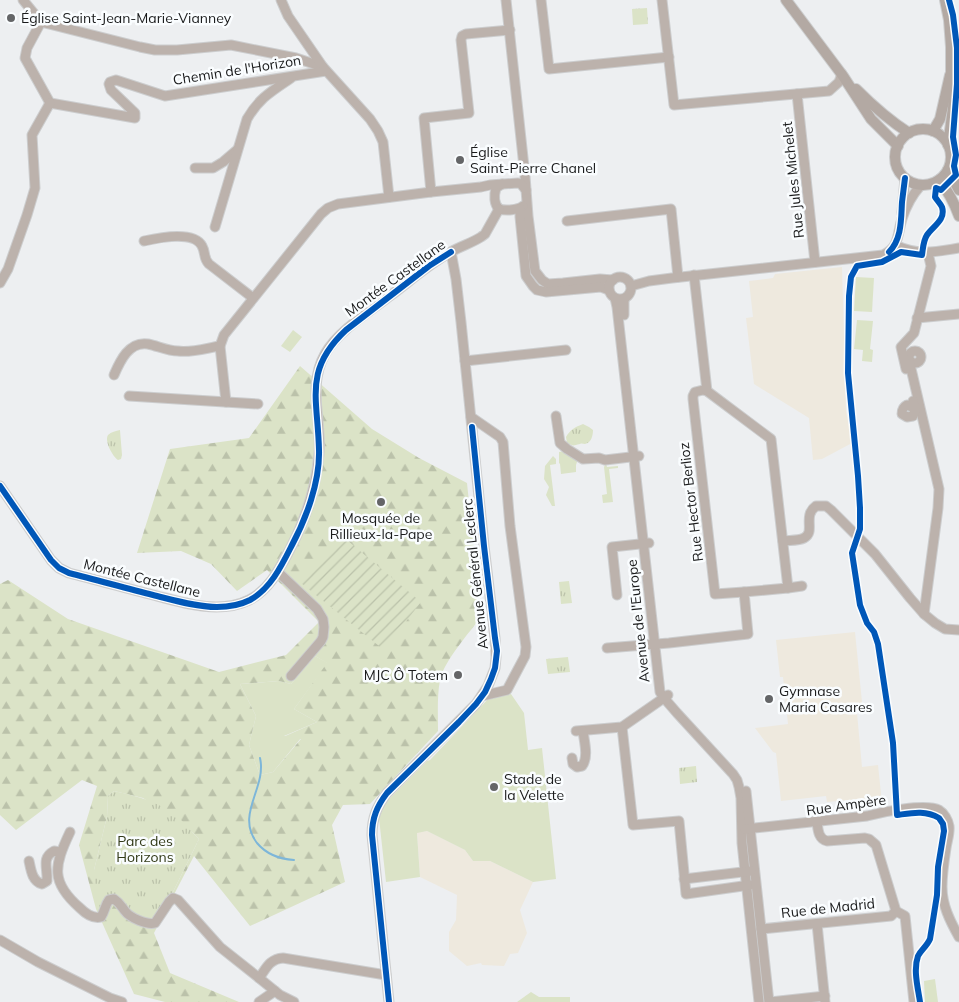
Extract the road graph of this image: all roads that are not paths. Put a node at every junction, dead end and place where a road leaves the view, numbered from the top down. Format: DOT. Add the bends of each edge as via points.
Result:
graph roads {
  1 [pos="281,0"];
  2 [pos="500,0"];
  3 [pos="506,0"];
  4 [pos="541,0"];
  5 [pos="662,0"];
  6 [pos="786,0"];
  7 [pos="944,0"];
  8 [pos="25,1"];
  9 [pos="41,22"];
  10 [pos="507,30"];
  11 [pos="955,48"];
  12 [pos="669,57"];
  13 [pos="324,69"];
  14 [pos="951,71"];
  15 [pos="295,75"];
  16 [pos="842,75"];
  17 [pos="797,94"];
  18 [pos="50,103"];
  19 [pos="956,116"];
  20 [pos="933,131"];
  21 [pos="909,133"];
  22 [pos="948,145"];
  23 [pos="898,146"];
  24 [pos="237,150"];
  25 [pos="195,168"];
  26 [pos="948,170"];
  27 [pos="905,178"];
  28 [pos="939,180"];
  29 [pos="518,183"];
  30 [pos="502,184"];
  31 [pos="921,185"];
  32 [pos="482,187"];
  33 [pos="526,190"];
  34 [pos="959,190"];
  35 [pos="431,192"];
  36 [pos="494,194"];
  37 [pos="389,197"];
  38 [pos="523,205"];
  39 [pos="500,209"];
  40 [pos="959,216"];
  41 [pos="902,219"];
  42 [pos="567,221"];
  43 [pos="215,227"];
  44 [pos="144,241"];
  45 [pos="895,245"];
  46 [pos="959,248"];
  47 [pos="451,252"];
  48 [pos="928,252"];
  49 [pos="816,262"];
  50 [pos="694,275"];
  51 [pos="678,277"];
  52 [pos="612,280"];
  53 [pos="0,283"];
  54 [pos="631,286"];
  55 [pos="609,290"];
  56 [pos="253,298"];
  57 [pos="620,298"];
  58 [pos="959,314"];
  59 [pos="917,318"];
  60 [pos="220,346"];
  61 [pos="566,350"];
  62 [pos="909,360"];
  63 [pos="465,361"];
  64 [pos="114,375"];
  65 [pos="707,391"];
  66 [pos="129,396"];
  67 [pos="226,402"];
  68 [pos="258,404"];
  69 [pos="915,410"];
  70 [pos="556,416"];
  71 [pos="471,417"];
  72 [pos="637,456"];
  73 [pos="0,486"];
  74 [pos="783,541"];
  75 [pos="647,543"];
  76 [pos="278,572"];
  77 [pos="802,586"];
  78 [pos="788,588"];
  79 [pos="744,592"];
  80 [pos="617,595"];
  81 [pos="924,614"];
  82 [pos="959,630"];
  83 [pos="658,643"];
  84 [pos="607,648"];
  85 [pos="291,676"];
  86 [pos="491,679"];
  87 [pos="503,691"];
  88 [pos="482,696"];
  89 [pos="666,697"];
  90 [pos="622,727"];
  91 [pos="572,758"];
  92 [pos="817,822"];
  93 [pos="746,829"];
  94 [pos="70,832"];
  95 [pos="60,852"];
  96 [pos="28,861"];
  97 [pos="749,871"];
  98 [pos="684,878"];
  99 [pos="751,884"];
  100 [pos="896,911"];
  101 [pos="817,924"];
  102 [pos="761,929"];
  103 [pos="959,937"];
  104 [pos="0,940"];
  105 [pos="386,975"];
  106 [pos="259,978"];
  107 [pos="274,991"];
  108 [pos="825,999"];
  109 [pos="122,1002"];
  110 [pos="259,1002"];
  111 [pos="294,1002"];
  112 [pos="389,1002"];
  113 [pos="759,1002"];
  114 [pos="770,1002"];
  115 [pos="914,1002"];
  1 -- 13 [label="street" via="288,16"];
  2 -- 10 [label="street"];
  3 -- 10 [label="street"];
  4 -- 12 [label="street" via="549,69"];
  5 -- 12 [label="street"];
  6 -- 16 [label="main road"];
  7 -- 11 [label="main road"];
  8 -- 9 [label="street"];
  9 -- 13 [label="street" via="155,50 231,45 296,58"];
  9 -- 18 [label="street" via="25,58"];
  10 -- 29 [label="street" via="520,175"];
  10 -- 33 [label="street"];
  10 -- 35 [label="street" via="462,36 469,113 424,118"];
  11 -- 14 [label="main road"];
  12 -- 17 [label="street" via="674,105"];
  13 -- 15 [label="street, Chemin de l'Horizon"];
  13 -- 37 [label="street" via="370,119 381,137"];
  14 -- 19 [label="main road"];
  14 -- 20 [label="main road" via="940,119"];
  15 -- 18 [label="street, Chemin de l'Horizon" via="165,96 116,80 110,82 111,90 135,112 134,118"];
  15 -- 24 [label="street" via="256,105 247,119"];
  16 -- 17 [label="street" via="828,91"];
  16 -- 21 [label="main road"];
  16 -- 23 [label="main road" via="871,119"];
  17 -- 49 [label="street, Rue Jules Michelet"];
  18 -- 53 [label="street" via="32,135 35,188 8,269"];
  19 -- 22 [label="main road"];
  20 -- 21 [label="main road" via="921,129"];
  20 -- 22 [label="main road"];
  21 -- 23 [label="main road"];
  22 -- 26 [label="main road" via="951,162"];
  23 -- 27 [label="main road" via="896,163"];
  24 -- 25 [label="street" via="213,168"];
  24 -- 43 [label="street"];
  26 -- 28 [label="main road"];
  26 -- 34 [label="main road"];
  27 -- 31 [label="main road"];
  27 -- 41 [label="street"];
  28 -- 31 [label="main road"];
  28 -- 40 [label="main road"];
  29 -- 30 [label="street"];
  29 -- 33 [label="street"];
  30 -- 32 [label="street"];
  30 -- 36 [label="street"];
  31 -- 41 [label="street" via="911,197"];
  32 -- 35 [label="street"];
  32 -- 36 [label="street"];
  33 -- 38 [label="street"];
  35 -- 37 [label="street"];
  36 -- 39 [label="street" via="496,206"];
  37 -- 56 [label="street" via="328,208"];
  38 -- 39 [label="street"];
  38 -- 52 [label="street" via="534,270 542,280 553,284 600,278"];
  38 -- 55 [label="street" via="520,217 526,276 537,290 600,287"];
  39 -- 47 [label="street, Montée Castellane" via="485,234"];
  41 -- 45 [label="street"];
  42 -- 51 [label="street" via="671,209"];
  44 -- 56 [label="street" via="170,236 196,239 203,247 209,264"];
  45 -- 48 [label="street" via="912,252"];
  45 -- 49 [label="street" via="883,255"];
  46 -- 48 [label="street"];
  47 -- 63 [label="street, Avenue Général Leclerc"];
  47 -- 76 [label="street, Montée Castellane" via="346,330 325,354 316,384 319,453 316,477 299,532"];
  48 -- 59 [label="street" via="931,266"];
  49 -- 50 [label="street"];
  50 -- 51 [label="street"];
  50 -- 65 [label="street"];
  51 -- 54 [label="street"];
  52 -- 54 [label="street" via="623,277"];
  52 -- 55 [label="street"];
  54 -- 57 [label="street" via="628,296"];
  55 -- 57 [label="street" via="611,295"];
  56 -- 60 [label="street" via="227,330"];
  57 -- 72 [label="street, Avenue de l'Europe" via="618,307"];
  58 -- 59 [label="street"];
  59 -- 69 [label="street" via="914,333 901,347"];
  60 -- 64 [label="street" via="180,352 136,344 122,359"];
  60 -- 67 [label="street"];
  61 -- 63 [label="street"];
  62 -- 81 [label="street" via="939,489"];
  63 -- 71 [label="street, Avenue Général Leclerc"];
  65 -- 74 [label="street" via="771,439"];
  65 -- 79 [label="street, Rue Hector Berlioz" via="695,392 693,399 715,594"];
  66 -- 67 [label="street"];
  67 -- 68 [label="street"];
  70 -- 72 [label="street" via="560,443 583,459"];
  71 -- 86 [label="street, Avenue Général Leclerc" via="496,644"];
  71 -- 87 [label="street" via="503,442 526,647 525,656 509,688"];
  72 -- 75 [label="street, Avenue de l'Europe"];
  73 -- 76 [label="street, Montée Castellane" via="51,560 69,573 182,602 215,607 250,600 267,587"];
  74 -- 78 [label="street"];
  74 -- 81 [label="street" via="803,539 809,532 810,510 826,506 875,554"];
  75 -- 80 [label="street" via="612,547"];
  75 -- 83 [label="street, Avenue de l'Europe"];
  76 -- 85 [label="street" via="317,609 323,620 321,641"];
  77 -- 78 [label="street"];
  78 -- 79 [label="street"];
  79 -- 83 [label="street" via="748,634"];
  81 -- 82 [label="street" via="945,628"];
  83 -- 84 [label="street"];
  83 -- 89 [label="street, Avenue de l'Europe"];
  86 -- 87 [label="street"];
  86 -- 88 [label="street, Avenue Général Leclerc"];
  87 -- 88 [label="street"];
  88 -- 105 [label="street, Avenue Général Leclerc" via="387,793 374,815 372,835"];
  89 -- 90 [label="street"];
  89 -- 93 [label="street, Avenue de l'Europe" via="737,780"];
  90 -- 91 [label="street" via="579,731 585,762 577,766"];
  90 -- 98 [label="street" via="633,825 679,821"];
  92 -- 93 [label="street, Rue Ampère"];
  92 -- 100 [label="street" via="820,836 827,842 865,838 874,842"];
  92 -- 103 [label="street, Rue Ampère" via="920,808 939,810 949,826 942,887 947,914"];
  93 -- 97 [label="street, Avenue de l'Europe" via="742,843"];
  94 -- 95 [label="street"];
  95 -- 96 [label="street" via="54,851 49,855 47,880 42,884 34,878"];
  95 -- 106 [label="street" via="57,864 59,881 70,899 93,917 101,917 106,904 114,899 127,914 149,924 155,923 174,898 220,947"];
  97 -- 98 [label="street"];
  97 -- 99 [label="street, Avenue de l'Europe"];
  98 -- 99 [label="street" via="686,894"];
  99 -- 102 [label="street, Avenue de l'Europe"];
  99 -- 113 [label="street, Avenue de l'Europe"];
  100 -- 101 [label="street, Rue de Madrid" via="891,916"];
  100 -- 115 [label="street" via="905,916"];
  101 -- 102 [label="street, Rue de Madrid"];
  101 -- 108 [label="street"];
  102 -- 114 [label="street, Avenue de l'Europe"];
  104 -- 109 [label="street"];
  105 -- 106 [label="street" via="278,958"];
  105 -- 112 [label="street, Avenue Général Leclerc"];
  106 -- 107 [label="street"];
  107 -- 110 [label="street"];
  107 -- 111 [label="street"];
  108 -- 114 [label="street"];
}
